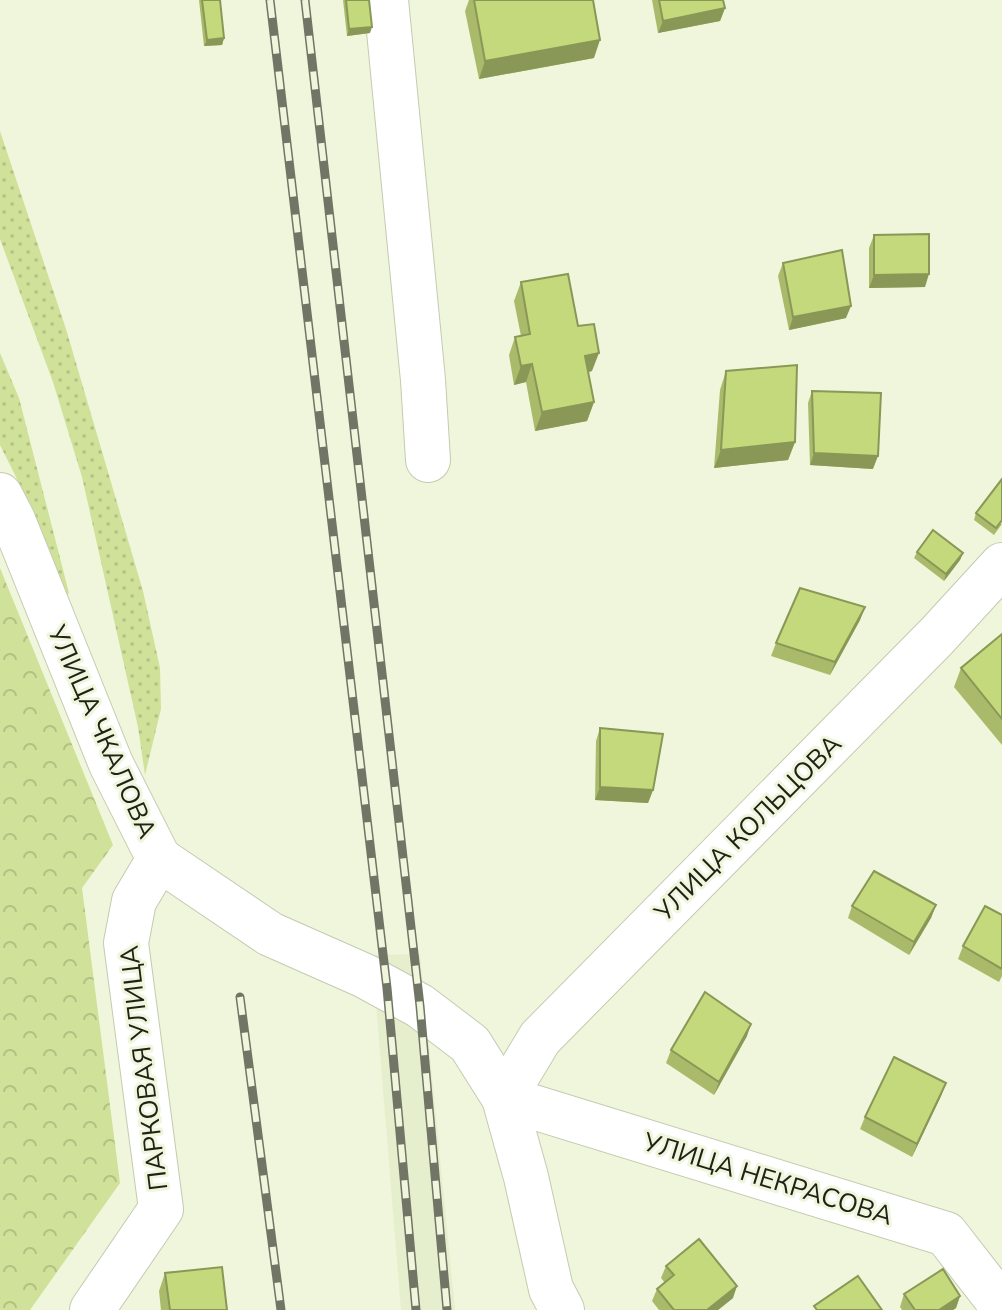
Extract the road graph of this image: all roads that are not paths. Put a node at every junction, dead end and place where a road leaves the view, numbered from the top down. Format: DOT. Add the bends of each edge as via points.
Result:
graph roads {
  1 [pos="386,0"];
  2 [pos="428,460"];
  3 [pos="0,495"];
  4 [pos="996,586"];
  5 [pos="159,859"];
  6 [pos="504,1098"];
  7 [pos="946,1234"];
  8 [pos="1002,1251"];
  9 [pos="99,1306"];
  10 [pos="1002,1306"];
  11 [pos="562,1310"];
  1 -- 2 [label="street"];
  3 -- 5 [label="street, УЛИЦА ЧКАЛОВА" via="111,764"];
  4 -- 6 [label="street, УЛИЦА КОЛЬЦОВА" via="540,1038"];
  5 -- 6 [label="street, УЛИЦА ЧКАЛОВА" via="270,934 420,1006 470,1044"];
  5 -- 9 [label="street, ПАРКОВАЯ УЛИЦА" via="134,901 126,943 161,1209"];
  6 -- 7 [label="street, УЛИЦА НЕКРАСОВА"];
  6 -- 11 [label="street, УЛИЦА ЧКАЛОВА" via="551,1289"];
  7 -- 8 [label="street, УЛИЦА НЕКРАСОВА"];
  7 -- 10 [label="street"];
}
